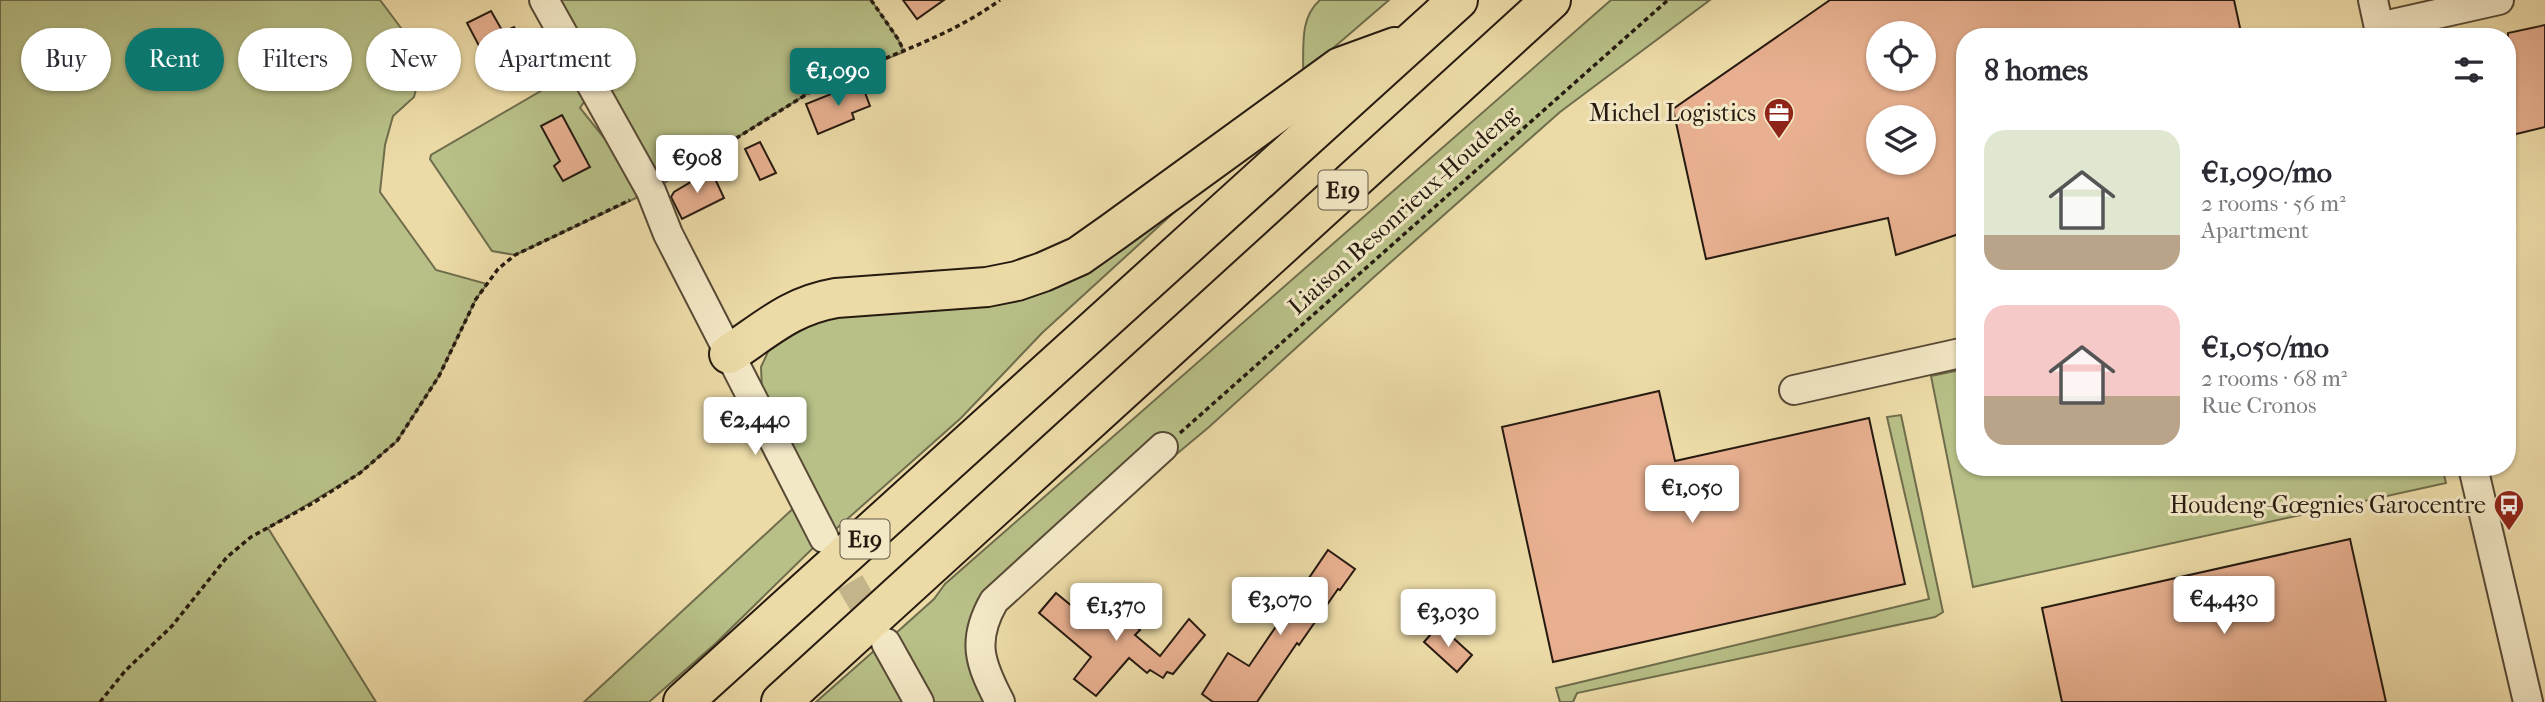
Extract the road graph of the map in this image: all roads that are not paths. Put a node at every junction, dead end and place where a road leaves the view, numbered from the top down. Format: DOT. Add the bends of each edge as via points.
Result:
graph roads {
  1 [pos="544,0"];
  2 [pos="1458,0"];
  3 [pos="1552,0"];
  4 [pos="2373,0"];
  5 [pos="2499,0"];
  6 [pos="2379,28"];
  7 [pos="2395,28"];
  8 [pos="1414,40"];
  9 [pos="729,354"];
  10 [pos="1956,354"];
  11 [pos="1794,390"];
  12 [pos="1163,447"];
  13 [pos="2475,476"];
  14 [pos="824,538"];
  15 [pos="886,643"];
  16 [pos="683,702"];
  17 [pos="781,702"];
  18 [pos="919,702"];
  19 [pos="1000,702"];
  20 [pos="2528,702"];
  1 -- 9 [label="street" via="650,191"];
  2 -- 8 [label="highway, E19"];
  3 -- 17 [label="highway, E19"];
  4 -- 6 [label="street"];
  5 -- 7 [label="street"];
  8 -- 9 [label="highway" via="1340,67 1079,256 1017,281 987,287 815,302 788,313"];
  8 -- 16 [label="highway, E19"];
  9 -- 14 [label="street"];
  10 -- 11 [label="street"];
  12 -- 19 [label="street" via="994,601 982,629 981,665"];
  13 -- 20 [label="street"];
  15 -- 18 [label="street"];
}
